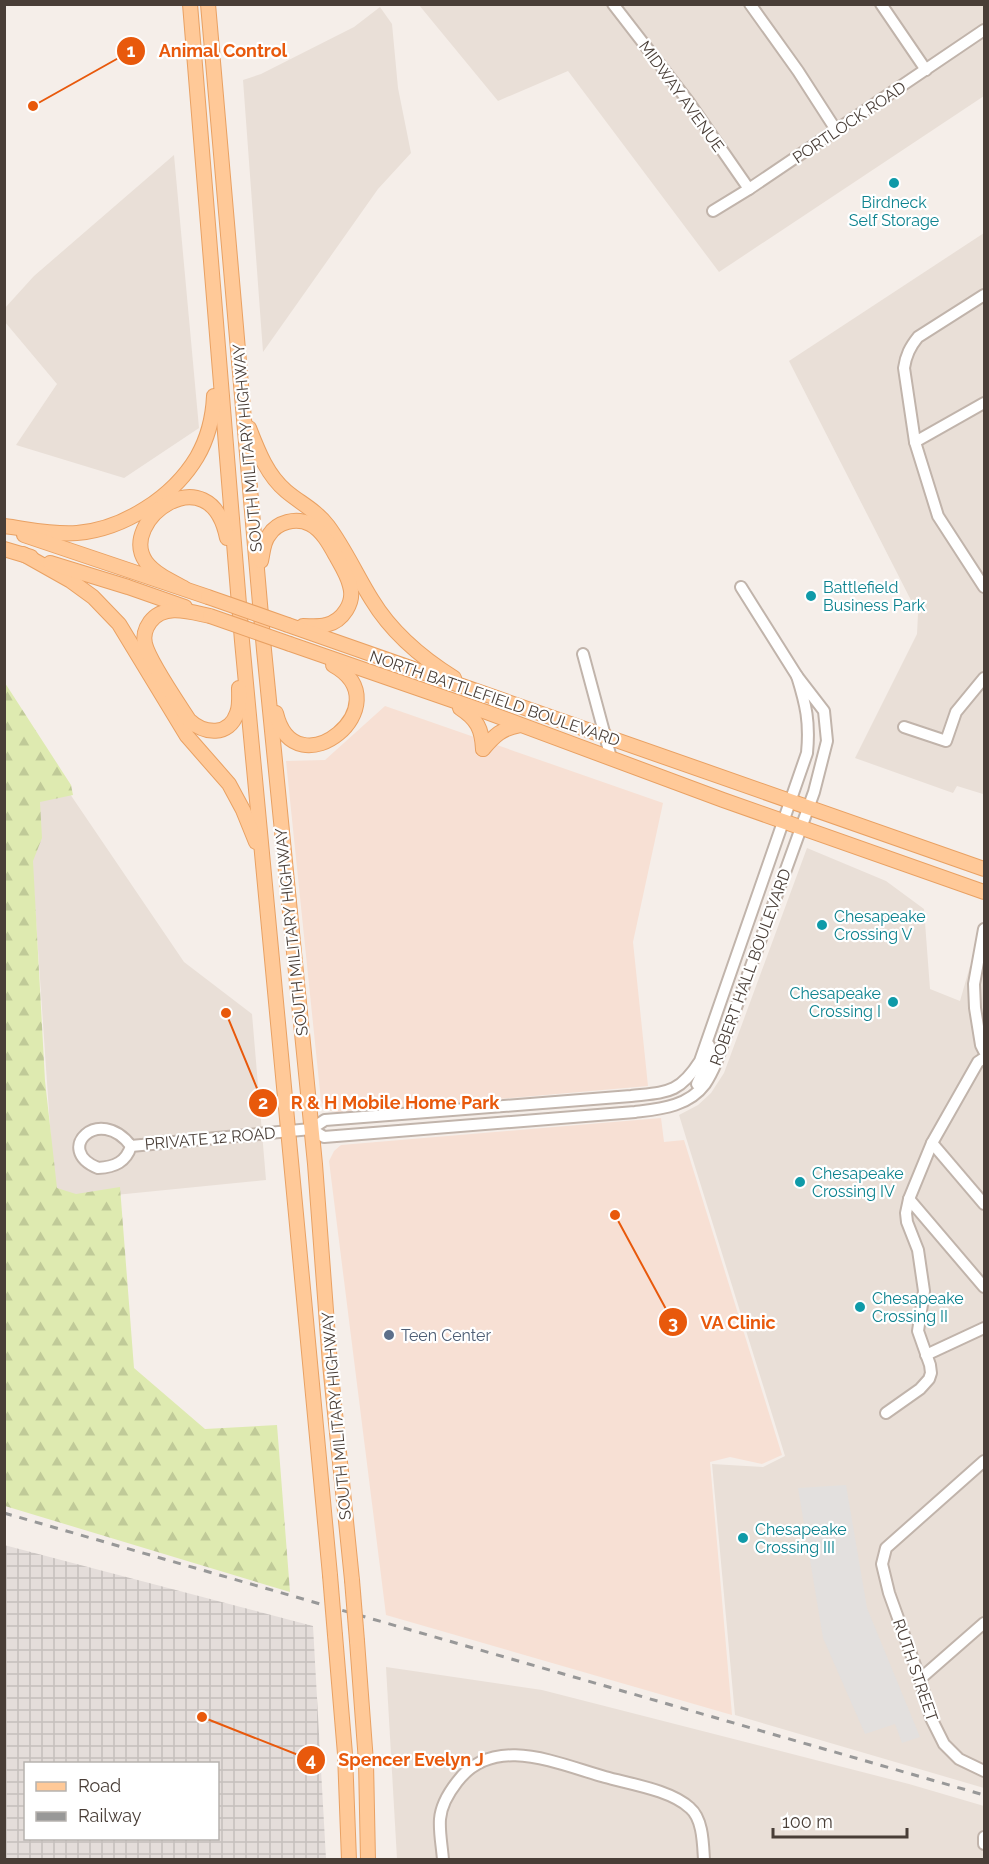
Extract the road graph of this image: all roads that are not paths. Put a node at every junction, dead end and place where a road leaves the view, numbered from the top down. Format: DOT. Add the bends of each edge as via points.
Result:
graph roads {
  1 [pos="190,4"];
  2 [pos="208,4"];
  3 [pos="613,4"];
  4 [pos="750,4"];
  5 [pos="881,4"];
  6 [pos="984,30"];
  7 [pos="926,70"];
  8 [pos="836,130"];
  9 [pos="749,189"];
  10 [pos="713,211"];
  11 [pos="984,295"];
  12 [pos="216,337"];
  13 [pos="984,403"];
  14 [pos="244,415"];
  15 [pos="915,442"];
  16 [pos="4,527"];
  17 [pos="10,549"];
  18 [pos="984,586"];
  19 [pos="741,587"];
  20 [pos="184,588"];
  21 [pos="238,592"];
  22 [pos="260,600"];
  23 [pos="210,616"];
  24 [pos="288,625"];
  25 [pos="242,641"];
  26 [pos="290,644"];
  27 [pos="264,650"];
  28 [pos="583,654"];
  29 [pos="797,676"];
  30 [pos="984,678"];
  31 [pos="482,693"];
  32 [pos="443,698"];
  33 [pos="521,725"];
  34 [pos="904,726"];
  35 [pos="604,737"];
  36 [pos="611,759"];
  37 [pos="791,801"];
  38 [pos="809,807"];
  39 [pos="783,822"];
  40 [pos="801,828"];
  41 [pos="263,866"];
  42 [pos="984,868"];
  43 [pos="984,892"];
  44 [pos="984,929"];
  45 [pos="708,1039"];
  46 [pos="984,1051"];
  47 [pos="984,1058"];
  48 [pos="695,1095"];
  49 [pos="311,1128"];
  50 [pos="289,1131"];
  51 [pos="932,1143"];
  52 [pos="131,1146"];
  53 [pos="909,1199"];
  54 [pos="984,1204"];
  55 [pos="984,1287"];
  56 [pos="984,1328"];
  57 [pos="926,1355"];
  58 [pos="886,1413"];
  59 [pos="984,1461"];
  60 [pos="984,1623"];
  61 [pos="920,1679"];
  62 [pos="984,1771"];
  63 [pos="984,1837"];
  64 [pos="984,1844"];
  65 [pos="349,1860"];
  66 [pos="368,1860"];
  67 [pos="443,1860"];
  68 [pos="704,1860"];
  1 -- 12 [label="main road, SOUTH MILITARY HIGHWAY"];
  2 -- 14 [label="main road, SOUTH MILITARY HIGHWAY"];
  3 -- 9 [label="street, MIDWAY AVENUE"];
  4 -- 8 [label="street"];
  5 -- 7 [label="street"];
  6 -- 7 [label="street, PORTLOCK ROAD"];
  7 -- 8 [label="street, PORTLOCK ROAD"];
  8 -- 9 [label="street, PORTLOCK ROAD"];
  9 -- 10 [label="street, PORTLOCK ROAD"];
  11 -- 15 [label="street" via="927,330 910,346 904,368"];
  12 -- 16 [label="main road" via="213,411 207,434 198,456 177,483 131,517 95,530 58,533"];
  12 -- 21 [label="main road, SOUTH MILITARY HIGHWAY"];
  13 -- 15 [label="street"];
  14 -- 22 [label="main road, SOUTH MILITARY HIGHWAY"];
  14 -- 31 [label="main road" via="273,478 326,523 386,621 420,655"];
  15 -- 18 [label="street" via="938,516"];
  16 -- 20 [label="main road, NORTH BATTLEFIELD BOULEVARD"];
  17 -- 23 [label="main road, NORTH BATTLEFIELD BOULEVARD"];
  17 -- 41 [label="main road" via="71,581 119,624 187,736 229,784 255,837"];
  19 -- 29 [label="street"];
  20 -- 21 [label="main road" via="145,561 140,540 142,530 161,508 176,498 196,496 213,506 224,525"];
  20 -- 24 [label="main road, NORTH BATTLEFIELD BOULEVARD, bridge"];
  21 -- 25 [label="main road, SOUTH MILITARY HIGHWAY"];
  22 -- 24 [label="main road" via="261,563 269,535 287,522 299,521 319,530 342,567 351,586 351,597 343,615 335,621 326,625"];
  22 -- 27 [label="main road, SOUTH MILITARY HIGHWAY"];
  23 -- 25 [label="main road" via="170,610 152,619 144,634 147,651 196,727 205,731 225,728 237,713"];
  23 -- 26 [label="main road, NORTH BATTLEFIELD BOULEVARD, bridge"];
  24 -- 31 [label="main road, NORTH BATTLEFIELD BOULEVARD"];
  25 -- 41 [label="main road, SOUTH MILITARY HIGHWAY"];
  26 -- 27 [label="main road" via="342,670 356,686 358,696 352,717 336,735 315,746 292,742 280,729"];
  26 -- 32 [label="main road, NORTH BATTLEFIELD BOULEVARD"];
  27 -- 49 [label="main road, SOUTH MILITARY HIGHWAY"];
  28 -- 35 [label="street"];
  29 -- 37 [label="street, ROBERT HALL BOULEVARD" via="807,710 808,737 807,753"];
  29 -- 38 [label="street, ROBERT HALL BOULEVARD" via="824,711 827,725 827,741"];
  30 -- 34 [label="street" via="956,712 946,741"];
  31 -- 35 [label="main road, NORTH BATTLEFIELD BOULEVARD"];
  32 -- 33 [label="main road, NORTH BATTLEFIELD BOULEVARD"];
  32 -- 33 [label="main road" via="475,720 482,732 483,749 503,729"];
  33 -- 36 [label="main road, NORTH BATTLEFIELD BOULEVARD"];
  35 -- 36 [label="street"];
  35 -- 37 [label="main road, NORTH BATTLEFIELD BOULEVARD"];
  36 -- 39 [label="main road, NORTH BATTLEFIELD BOULEVARD"];
  37 -- 38 [label="main road, NORTH BATTLEFIELD BOULEVARD"];
  37 -- 39 [label="street, ROBERT HALL BOULEVARD"];
  38 -- 40 [label="street, ROBERT HALL BOULEVARD"];
  38 -- 42 [label="main road, NORTH BATTLEFIELD BOULEVARD"];
  39 -- 40 [label="main road, NORTH BATTLEFIELD BOULEVARD"];
  39 -- 45 [label="street, ROBERT HALL BOULEVARD"];
  40 -- 43 [label="main road, NORTH BATTLEFIELD BOULEVARD"];
  40 -- 48 [label="street, ROBERT HALL BOULEVARD" via="716,1063"];
  41 -- 50 [label="main road, SOUTH MILITARY HIGHWAY"];
  44 -- 46 [label="street" via="974,994"];
  45 -- 48 [label="street" via="708,1060"];
  45 -- 49 [label="street, ROBERT HALL BOULEVARD" via="689,1078 663,1093 325,1120"];
  47 -- 51 [label="street" via="978,1062"];
  48 -- 49 [label="street, ROBERT HALL BOULEVARD" via="664,1108 634,1112 324,1137"];
  49 -- 50 [label="street, ROBERT HALL BOULEVARD"];
  49 -- 66 [label="main road, SOUTH MILITARY HIGHWAY, bridge" via="357,1641"];
  50 -- 52 [label="street, PRIVATE 12 ROAD"];
  50 -- 65 [label="main road, SOUTH MILITARY HIGHWAY, bridge" via="345,1754"];
  51 -- 53 [label="street"];
  51 -- 54 [label="street"];
  52 -- 52 [label="street, PRIVATE 12 ROAD" via="119,1132 95,1129 87,1133 79,1150 86,1162 99,1168 120,1164"];
  53 -- 55 [label="street"];
  53 -- 57 [label="street" via="907,1218 918,1250 924,1291 918,1331"];
  56 -- 57 [label="street"];
  57 -- 58 [label="street" via="929,1379"];
  59 -- 61 [label="street, RUTH STREET" via="886,1548 882,1564 889,1593"];
  60 -- 61 [label="street"];
  61 -- 62 [label="street, RUTH STREET" via="931,1718 944,1744 959,1759"];
  63 -- 64 [label="street"];
  67 -- 68 [label="street" via="440,1817 450,1791 463,1774 481,1761 502,1754 527,1755 669,1795 691,1808 697,1817"];
}
